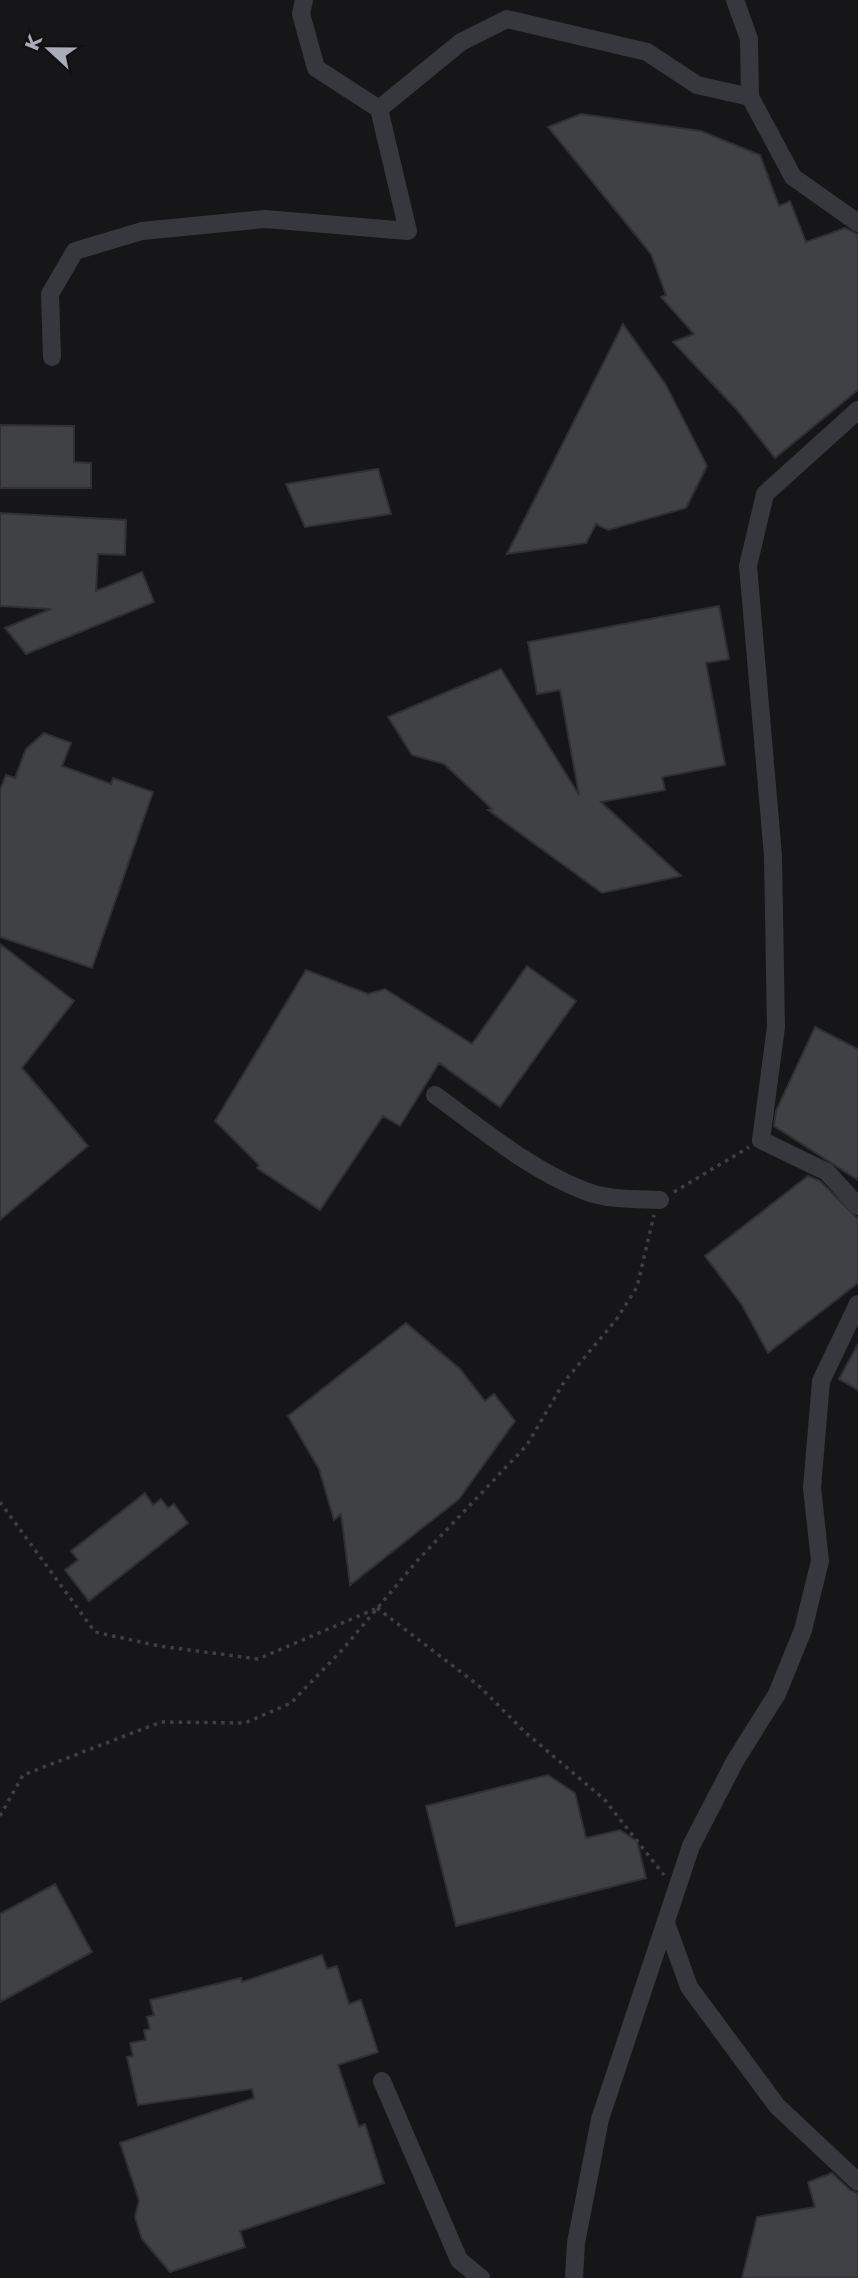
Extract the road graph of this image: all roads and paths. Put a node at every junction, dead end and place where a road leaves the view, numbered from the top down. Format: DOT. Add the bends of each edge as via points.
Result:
graph roads {
  1 [pos="304,0"];
  2 [pos="735,0"];
  3 [pos="750,97"];
  4 [pos="379,109"];
  5 [pos="858,223"];
  6 [pos="52,357"];
  7 [pos="858,410"];
  8 [pos="435,1095"];
  9 [pos="761,1140"];
  10 [pos="660,1200"];
  11 [pos="858,1206"];
  12 [pos="858,1304"];
  13 [pos="0,1502"];
  14 [pos="377,1608"];
  15 [pos="0,1816"];
  16 [pos="676,1891"];
  17 [pos="666,1923"];
  18 [pos="382,2081"];
  19 [pos="858,2182"];
  20 [pos="481,2278"];
  21 [pos="574,2278"];
  1 -- 4 [label="street" via="301,14 316,68"];
  2 -- 3 [label="street" via="749,39"];
  3 -- 4 [label="street" via="697,85 647,52 507,19 461,42"];
  3 -- 5 [label="street" via="793,177"];
  4 -- 6 [label="street" via="408,232 265,219 142,231 75,251 50,293"];
  7 -- 9 [label="street" via="765,494 748,566 773,869 776,1027"];
  8 -- 10 [label="street" via="523,1158 586,1192"];
  9 -- 10 [label="path"];
  9 -- 11 [label="street" via="827,1172"];
  10 -- 14 [label="path" via="637,1287 616,1320 564,1382 527,1445"];
  12 -- 16 [label="street" via="821,1381 812,1488 820,1561 803,1630 777,1694 735,1761 691,1846"];
  13 -- 14 [label="path" via="95,1632 258,1659"];
  14 -- 15 [label="path" via="291,1703 245,1723 161,1722 35,1770 23,1775"];
  14 -- 16 [label="path" via="478,1685 604,1799"];
  16 -- 17 [label="street"];
  17 -- 19 [label="street" via="689,1987 777,2106"];
  17 -- 21 [label="street" via="600,2119 576,2243"];
  18 -- 20 [label="street" via="459,2260"];
}
